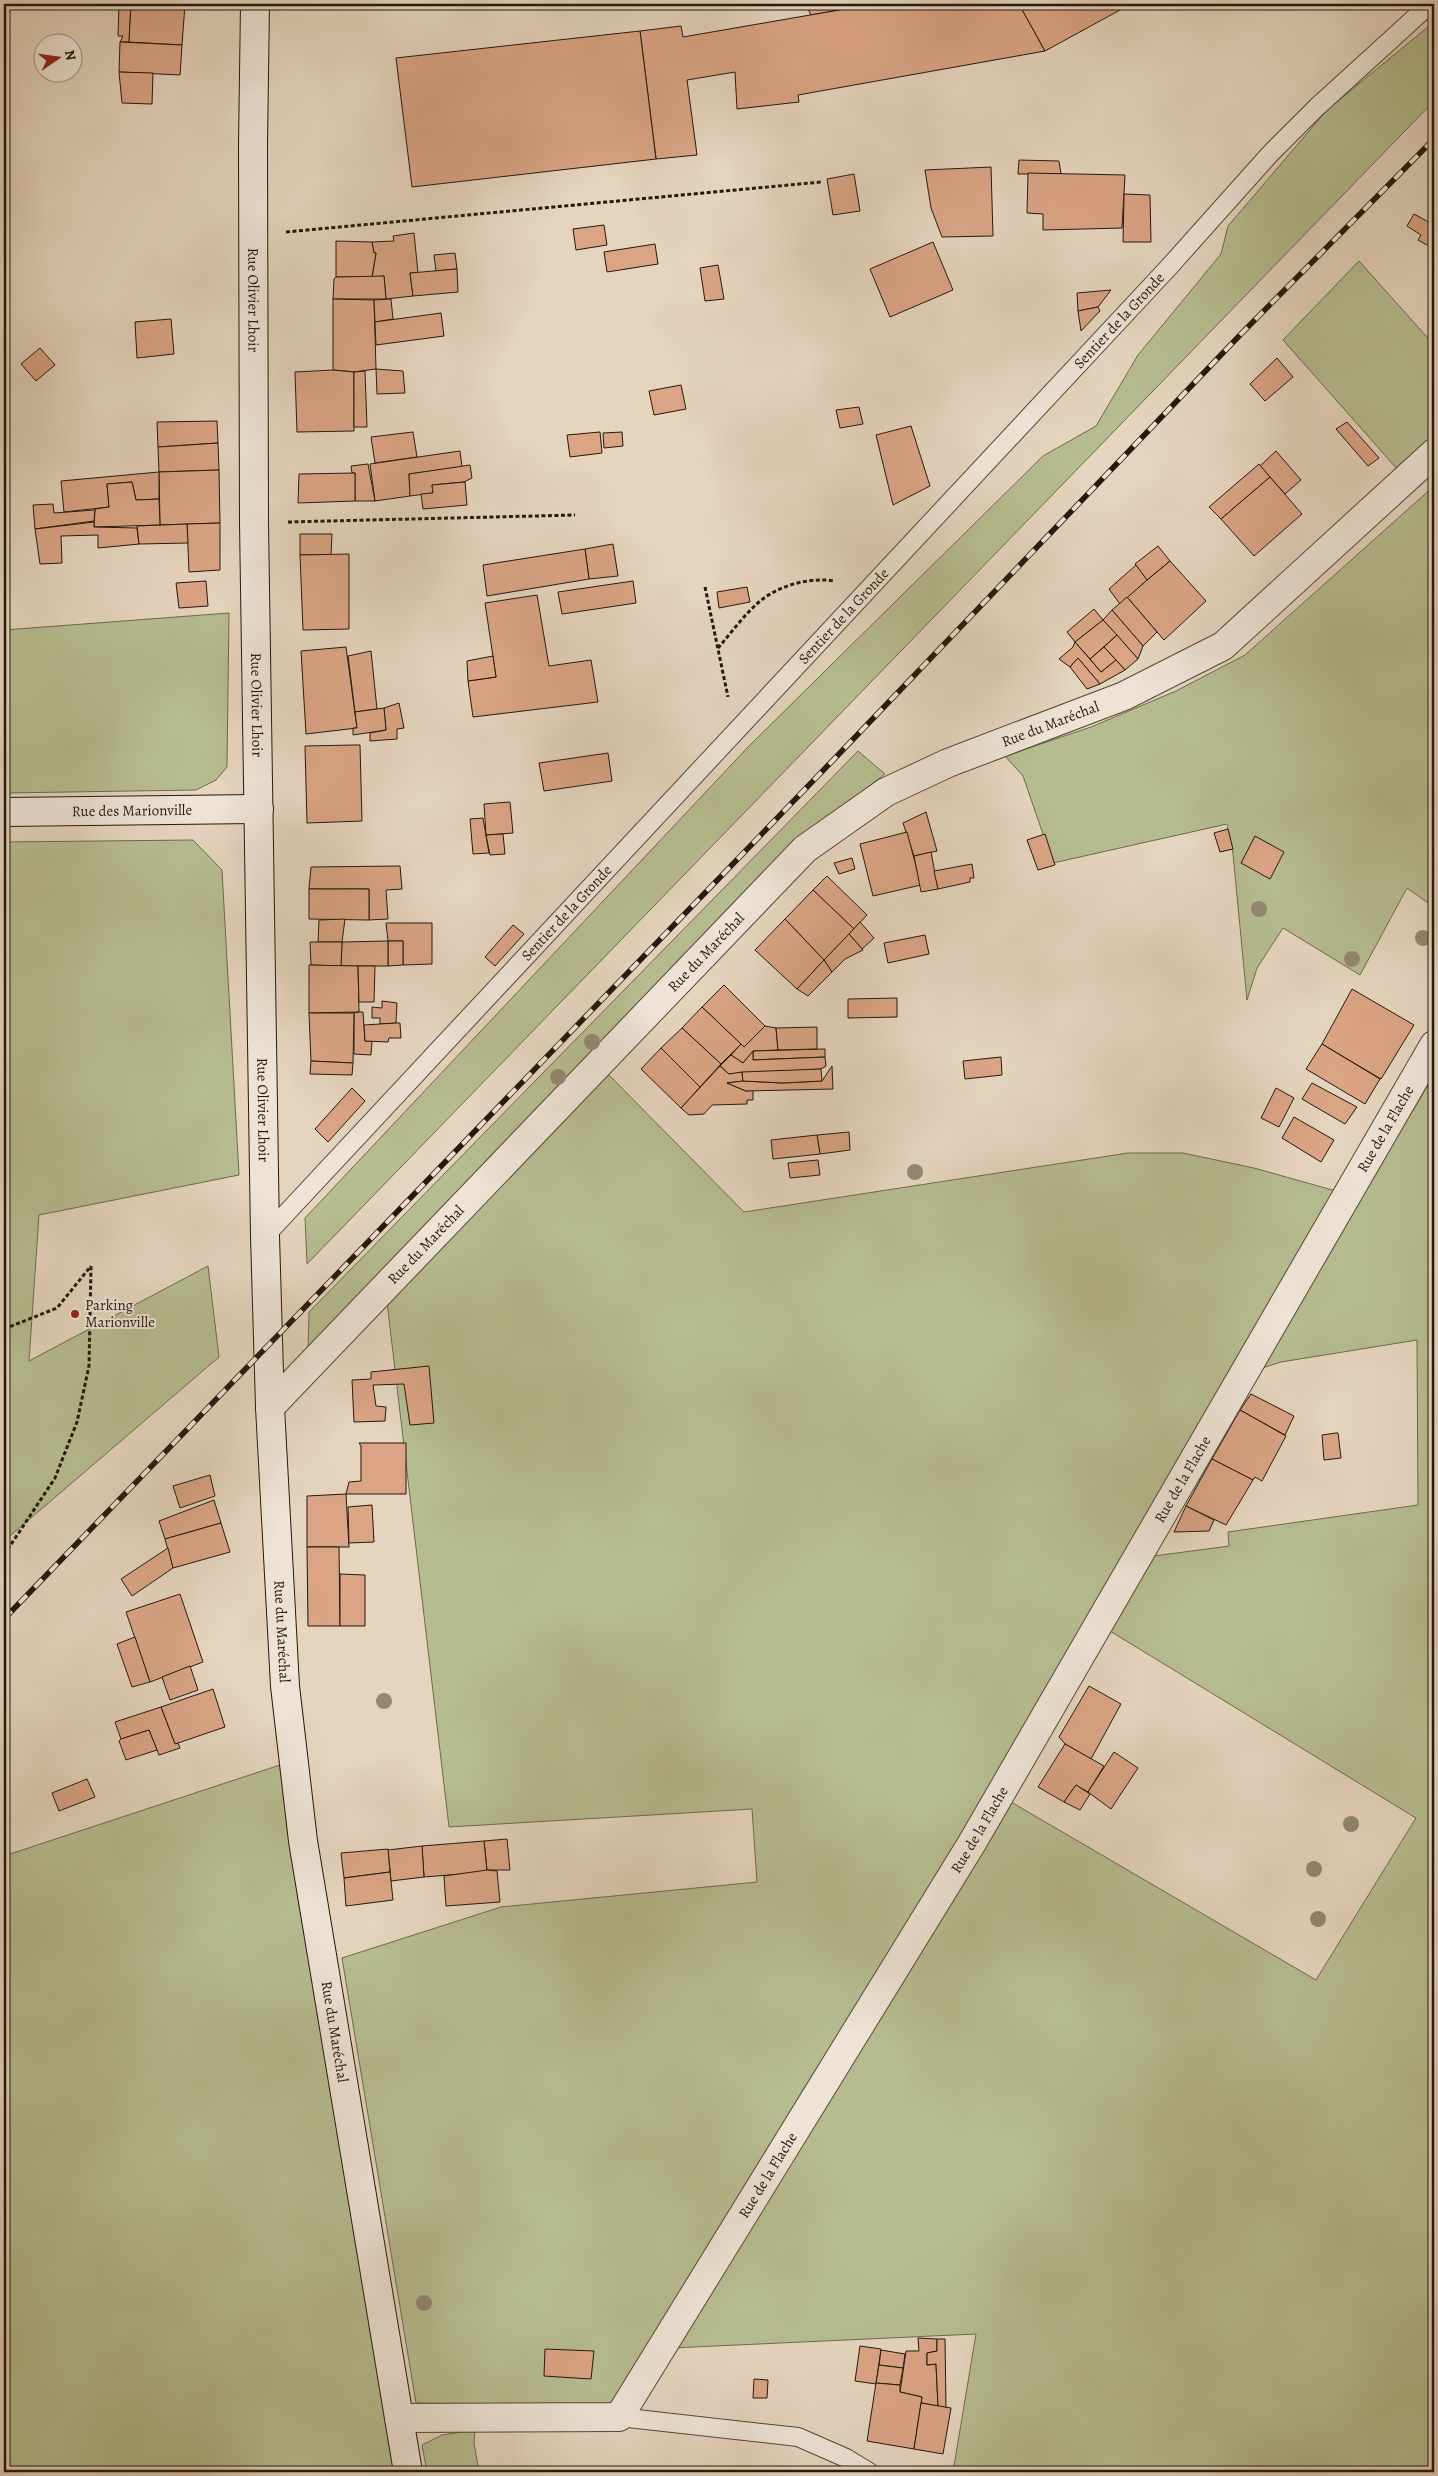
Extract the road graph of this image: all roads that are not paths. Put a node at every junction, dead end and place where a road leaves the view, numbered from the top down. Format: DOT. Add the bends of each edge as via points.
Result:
graph roads {
  1 [pos="256,4"];
  2 [pos="1430,4"];
  3 [pos="1434,453"];
  4 [pos="259,809"];
  5 [pos="4,812"];
  6 [pos="1434,1045"];
  7 [pos="265,1236"];
  8 [pos="270,1406"];
  9 [pos="619,2416"];
  10 [pos="399,2418"];
  11 [pos="408,2472"];
  12 [pos="869,2472"];
  1 -- 4 [label="street, Rue Olivier Lhoir" via="254,523"];
  2 -- 7 [label="lane, Sentier de la Gronde" via="1270,154 1155,282"];
  3 -- 8 [label="street, Rue du Maréchal" via="1223,646 1124,696 948,763 886,792 805,849"];
  4 -- 5 [label="street, Rue des Marionville"];
  4 -- 7 [label="street, Rue Olivier Lhoir"];
  6 -- 9 [label="street, Rue de la Flache" via="972,1843"];
  7 -- 8 [label="street, Rue Olivier Lhoir"];
  8 -- 10 [label="street, Rue du Maréchal" via="285,1686 303,1840"];
  9 -- 10 [label="street"];
  9 -- 12 [label="lane" via="798,2437"];
  10 -- 11 [label="street, Rue du Maréchal"];
}
